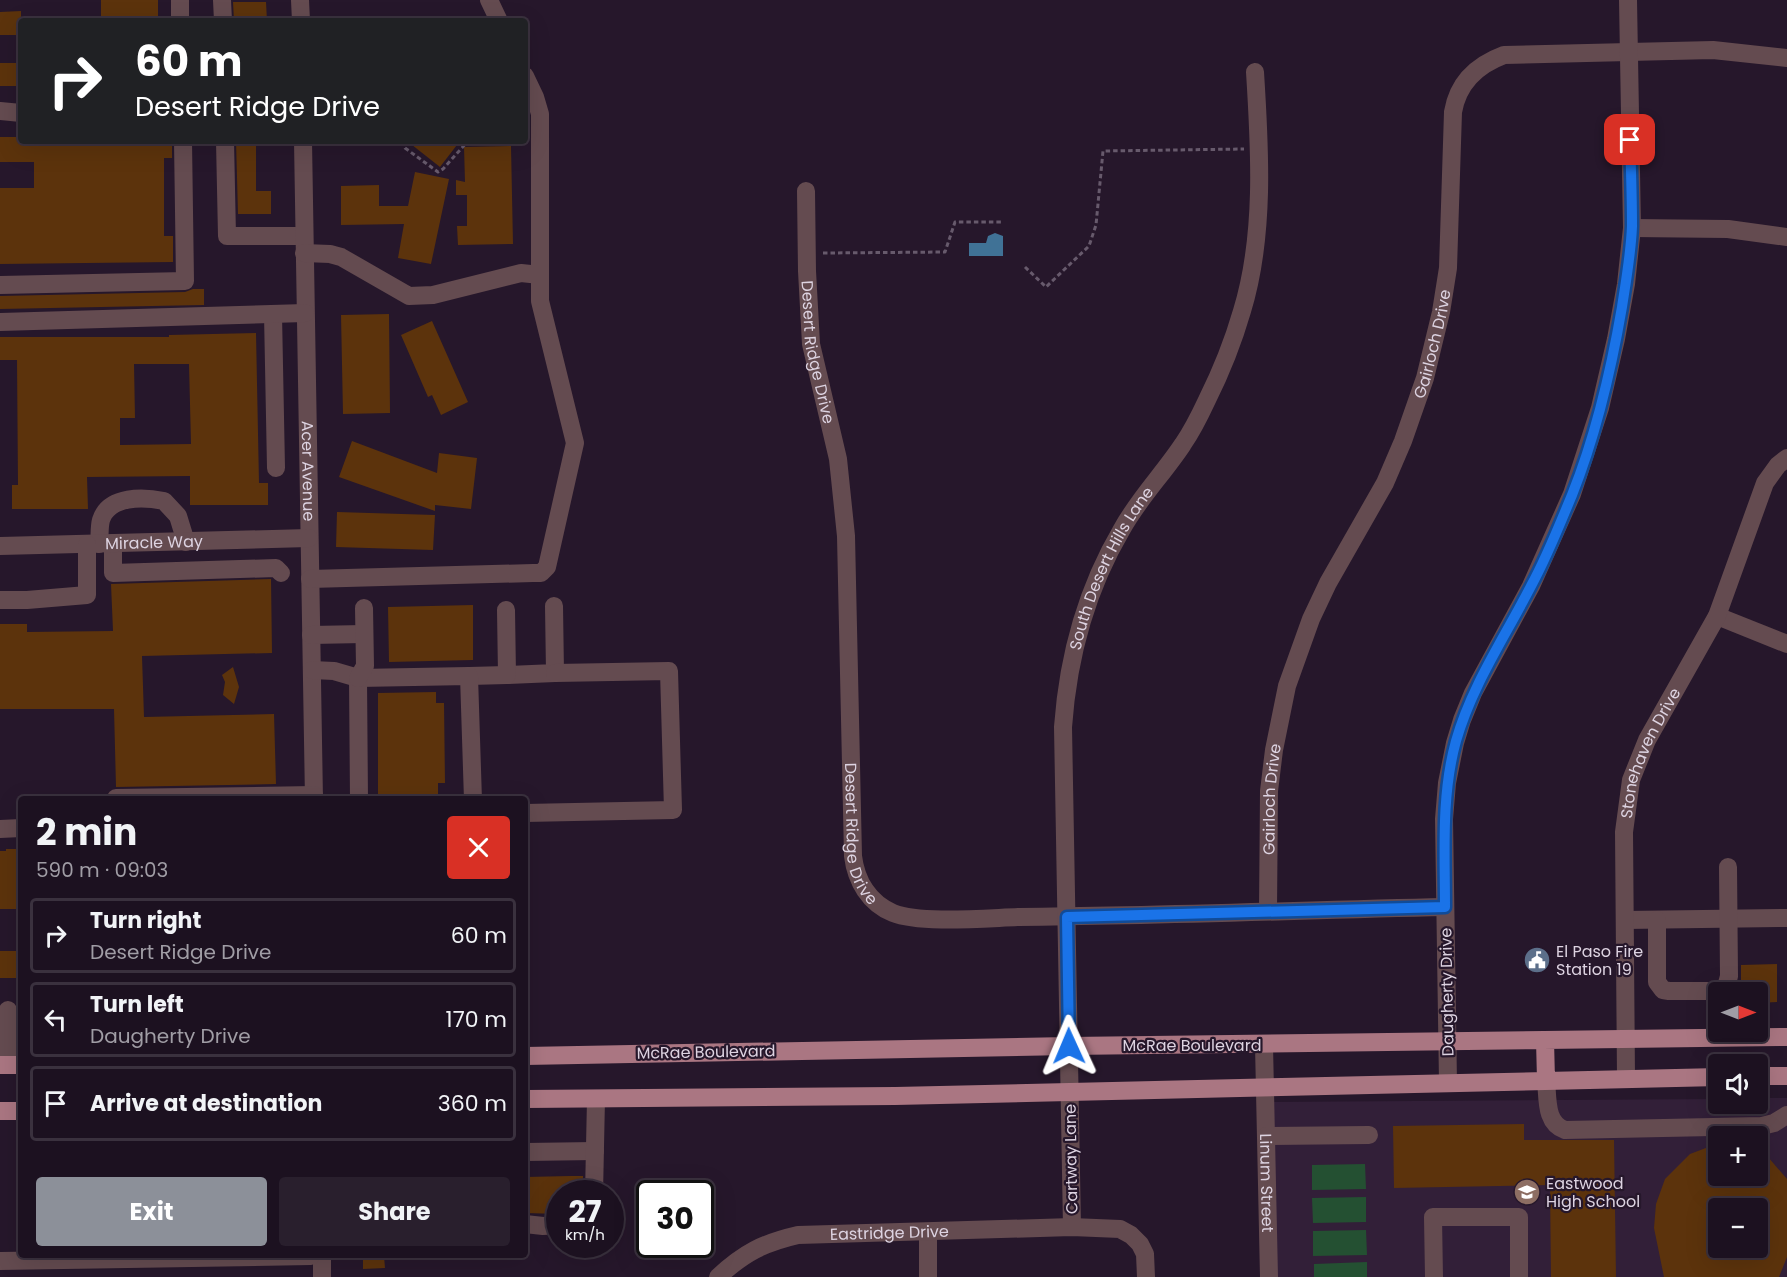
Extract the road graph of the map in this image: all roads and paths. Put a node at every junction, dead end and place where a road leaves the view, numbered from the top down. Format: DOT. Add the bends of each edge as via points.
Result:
graph roads {
  1 [pos="180,0"];
  2 [pos="222,0"];
  3 [pos="300,0"];
  4 [pos="489,0"];
  5 [pos="1628,0"];
  6 [pos="180,18"];
  7 [pos="223,18"];
  8 [pos="301,18"];
  9 [pos="498,18"];
  10 [pos="1629,52"];
  11 [pos="1787,57"];
  12 [pos="1255,72"];
  13 [pos="528,83"];
  14 [pos="0,111"];
  15 [pos="18,112"];
  16 [pos="183,144"];
  17 [pos="225,144"];
  18 [pos="303,144"];
  19 [pos="403,144"];
  20 [pos="465,144"];
  21 [pos="1258,148"];
  22 [pos="806,191"];
  23 [pos="1002,222"];
  24 [pos="1632,228"];
  25 [pos="1787,237"];
  26 [pos="304,245"];
  27 [pos="807,254"];
  28 [pos="1026,267"];
  29 [pos="540,274"];
  30 [pos="0,285"];
  31 [pos="305,313"];
  32 [pos="273,314"];
  33 [pos="0,322"];
  34 [pos="274,361"];
  35 [pos="306,361"];
  36 [pos="307,412"];
  37 [pos="275,413"];
  38 [pos="308,452"];
  39 [pos="1787,458"];
  40 [pos="309,538"];
  41 [pos="240,540"];
  42 [pos="186,542"];
  43 [pos="100,544"];
  44 [pos="0,546"];
  45 [pos="241,569"];
  46 [pos="281,573"];
  47 [pos="310,579"];
  48 [pos="0,600"];
  49 [pos="554,606"];
  50 [pos="364,608"];
  51 [pos="506,610"];
  52 [pos="1717,616"];
  53 [pos="364,634"];
  54 [pos="311,635"];
  55 [pos="1787,645"];
  56 [pos="312,670"];
  57 [pos="555,673"];
  58 [pos="507,675"];
  59 [pos="470,676"];
  60 [pos="358,678"];
  61 [pos="314,796"];
  62 [pos="359,796"];
  63 [pos="473,796"];
  64 [pos="528,813"];
  65 [pos="18,828"];
  66 [pos="0,829"];
  67 [pos="1728,867"];
  68 [pos="1445,907"];
  69 [pos="1268,911"];
  70 [pos="1067,917"];
  71 [pos="1787,918"];
  72 [pos="1728,919"];
  73 [pos="1625,920"];
  74 [pos="1657,920"];
  75 [pos="10,1010"];
  76 [pos="1787,1038"];
  77 [pos="1626,1039"];
  78 [pos="1545,1040"];
  79 [pos="1448,1042"];
  80 [pos="1264,1045"];
  81 [pos="1069,1046"];
  82 [pos="528,1056"];
  83 [pos="10,1065"];
  84 [pos="1768,1076"];
  85 [pos="1787,1076"];
  86 [pos="1708,1077"];
  87 [pos="1626,1078"];
  88 [pos="1546,1080"];
  89 [pos="1448,1083"];
  90 [pos="1265,1088"];
  91 [pos="1069,1092"];
  92 [pos="528,1099"];
  93 [pos="596,1099"];
  94 [pos="0,1111"];
  95 [pos="18,1111"];
  96 [pos="1787,1115"];
  97 [pos="1369,1135"];
  98 [pos="1266,1136"];
  99 [pos="595,1151"];
  100 [pos="528,1152"];
  101 [pos="594,1180"];
  102 [pos="528,1224"];
  103 [pos="546,1226"];
  104 [pos="1072,1227"];
  105 [pos="928,1232"];
  106 [pos="283,1258"];
  107 [pos="322,1258"];
  108 [pos="0,1261"];
  109 [pos="145,1268"];
  110 [pos="322,1277"];
  111 [pos="718,1277"];
  112 [pos="928,1277"];
  113 [pos="1146,1277"];
  114 [pos="1269,1277"];
  115 [pos="1434,1277"];
  116 [pos="1519,1277"];
  1 -- 6 [label="street"];
  2 -- 7 [label="street"];
  3 -- 8 [label="street"];
  4 -- 9 [label="street"];
  5 -- 10 [label="street, Daugherty Drive"];
  10 -- 11 [label="street, Gairloch Drive" via="1713,50"];
  10 -- 24 [label="street, Daugherty Drive"];
  10 -- 69 [label="street, Gairloch Drive" via="1504,55 1469,75 1455,102 1448,268 1441,312 1425,378 1403,441 1311,619 1287,686 1269,791"];
  12 -- 21 [label="street, South Desert Hills Lane"];
  13 -- 29 [label="street" via="540,114"];
  14 -- 15 [label="street"];
  16 -- 30 [label="street" via="185,281"];
  17 -- 26 [label="street" via="227,236"];
  18 -- 26 [label="street, Acer Avenue"];
  19 -- 20 [label="path" via="438,172"];
  21 -- 28 [label="path" via="1103,151 1096,225 1089,246 1046,287"];
  21 -- 70 [label="street, South Desert Hills Lane" via="1253,261 1243,310 1228,352 1184,444 1122,528 1091,593 1075,641 1063,728"];
  22 -- 27 [label="street, Desert Ridge Drive"];
  23 -- 27 [label="path" via="955,222 945,252"];
  24 -- 25 [label="street" via="1728,229"];
  24 -- 68 [label="street, Daugherty Drive" via="1616,339 1584,462 1531,586 1473,693 1455,743 1444,819"];
  26 -- 29 [label="street" via="341,257 409,296 433,295 521,273"];
  26 -- 31 [label="street, Acer Avenue"];
  27 -- 70 [label="street, Desert Ridge Drive" via="811,344 838,459 846,536 853,856 860,881 879,905 907,917"];
  29 -- 47 [label="street" via="540,301 575,443 547,567 541,573"];
  31 -- 32 [label="street"];
  31 -- 35 [label="street, Acer Avenue"];
  32 -- 33 [label="street"];
  32 -- 34 [label="street"];
  34 -- 35 [label="street"];
  34 -- 37 [label="street"];
  35 -- 36 [label="street, Acer Avenue"];
  36 -- 37 [label="street"];
  36 -- 38 [label="street, Acer Avenue"];
  37 -- 38 [label="street" via="275,460"];
  38 -- 40 [label="street, Acer Avenue"];
  39 -- 52 [label="street, Stonehaven Drive" via="1765,483"];
  40 -- 41 [label="street, Miracle Way"];
  40 -- 47 [label="street, Acer Avenue"];
  41 -- 42 [label="street, Miracle Way"];
  41 -- 45 [label="street"];
  42 -- 43 [label="street, Miracle Way"];
  42 -- 43 [label="street" via="178,516 164,501 128,500 108,508 101,518"];
  43 -- 44 [label="street, Miracle Way"];
  43 -- 45 [label="street" via="113,573"];
  43 -- 48 [label="street" via="87,596"];
  45 -- 46 [label="street" via="276,568"];
  47 -- 54 [label="street, Acer Avenue"];
  49 -- 57 [label="street"];
  50 -- 53 [label="street"];
  51 -- 58 [label="street"];
  52 -- 55 [label="street"];
  52 -- 73 [label="street, Stonehaven Drive" via="1647,740 1631,780 1624,832"];
  53 -- 54 [label="street"];
  53 -- 60 [label="street" via="365,666"];
  54 -- 56 [label="street, Acer Avenue"];
  56 -- 60 [label="street"];
  56 -- 61 [label="street, Acer Avenue"];
  57 -- 58 [label="street"];
  57 -- 64 [label="street" via="669,671 673,810"];
  58 -- 59 [label="street"];
  59 -- 60 [label="street"];
  59 -- 63 [label="street"];
  60 -- 62 [label="street"];
  65 -- 66 [label="street"];
  67 -- 72 [label="street"];
  68 -- 69 [label="street, Desert Ridge Drive"];
  68 -- 79 [label="street, Daugherty Drive"];
  69 -- 70 [label="street, Desert Ridge Drive"];
  70 -- 81 [label="street, South Desert Hills Lane"];
  71 -- 72 [label="street"];
  72 -- 74 [label="street"];
  72 -- 74 [label="street" via="1727,984 1717,991 1663,990 1658,982"];
  73 -- 74 [label="street"];
  73 -- 77 [label="street, Stonehaven Drive"];
  75 -- 83 [label="street"];
  76 -- 77 [label="main road, McRae Boulevard"];
  77 -- 78 [label="main road, McRae Boulevard"];
  77 -- 87 [label="street, Stonehaven Drive"];
  78 -- 79 [label="main road, McRae Boulevard"];
  78 -- 88 [label="main road"];
  79 -- 80 [label="main road, McRae Boulevard"];
  79 -- 89 [label="street, Daugherty Drive"];
  80 -- 81 [label="main road, McRae Boulevard"];
  80 -- 90 [label="street, Linum Street"];
  81 -- 82 [label="main road, McRae Boulevard"];
  81 -- 91 [label="street, South Desert Hills Lane"];
  84 -- 85 [label="main road"];
  86 -- 87 [label="main road"];
  87 -- 88 [label="main road"];
  88 -- 89 [label="main road"];
  88 -- 96 [label="street" via="1549,1114 1553,1123 1565,1130 1762,1126 1774,1124"];
  89 -- 90 [label="main road"];
  90 -- 91 [label="main road"];
  90 -- 98 [label="street, Linum Street"];
  91 -- 93 [label="main road"];
  91 -- 104 [label="street, Cartway Lane"];
  92 -- 93 [label="main road"];
  93 -- 99 [label="street"];
  94 -- 95 [label="main road"];
  97 -- 98 [label="street"];
  98 -- 114 [label="street, Linum Street"];
  99 -- 100 [label="street"];
  99 -- 101 [label="street"];
  102 -- 103 [label="street"];
  104 -- 105 [label="street, Eastridge Drive"];
  104 -- 113 [label="street, Cartway Lane" via="1120,1229 1131,1235 1145,1254"];
  105 -- 111 [label="street, Eastridge Drive" via="798,1235 778,1239 736,1260"];
  105 -- 112 [label="street"];
  106 -- 109 [label="street"];
  107 -- 110 [label="street"];
  108 -- 109 [label="street"];
  115 -- 116 [label="street" via="1433,1216 1519,1217"];
}
